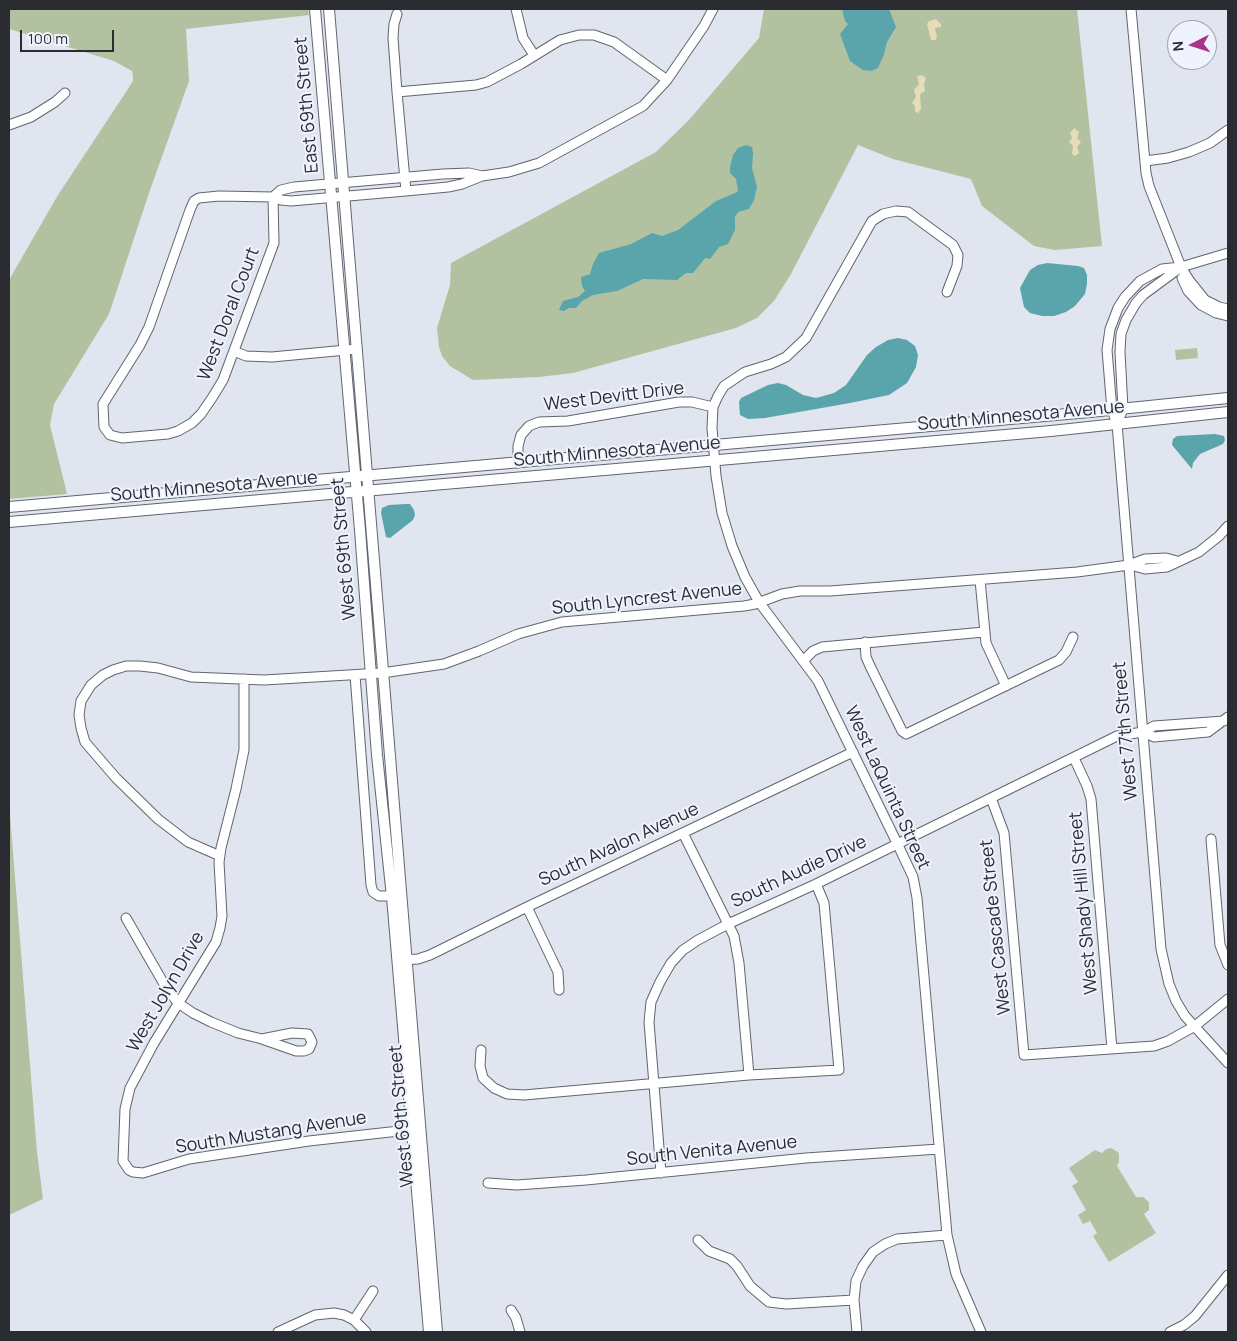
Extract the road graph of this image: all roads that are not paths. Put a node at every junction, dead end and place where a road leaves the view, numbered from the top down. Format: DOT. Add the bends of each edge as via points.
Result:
graph roads {
  1 [pos="315,9"];
  2 [pos="329,9"];
  3 [pos="516,9"];
  4 [pos="713,9"];
  5 [pos="1131,9"];
  6 [pos="398,14"];
  7 [pos="534,55"];
  8 [pos="667,80"];
  9 [pos="398,92"];
  10 [pos="65,93"];
  11 [pos="9,125"];
  12 [pos="1228,130"];
  13 [pos="1145,161"];
  14 [pos="482,176"];
  15 [pos="405,177"];
  16 [pos="343,183"];
  17 [pos="330,184"];
  18 [pos="406,192"];
  19 [pos="273,197"];
  20 [pos="344,197"];
  21 [pos="331,198"];
  22 [pos="1228,252"];
  23 [pos="1181,268"];
  24 [pos="947,292"];
  25 [pos="1228,309"];
  26 [pos="1228,316"];
  27 [pos="357,349"];
  28 [pos="344,350"];
  29 [pos="234,351"];
  30 [pos="1228,398"];
  31 [pos="713,408"];
  32 [pos="1123,409"];
  33 [pos="1112,410"];
  34 [pos="1228,412"];
  35 [pos="1117,424"];
  36 [pos="713,445"];
  37 [pos="714,460"];
  38 [pos="518,463"];
  39 [pos="367,475"];
  40 [pos="355,476"];
  41 [pos="368,490"];
  42 [pos="356,491"];
  43 [pos="9,507"];
  44 [pos="9,522"];
  45 [pos="1227,528"];
  46 [pos="1129,565"];
  47 [pos="980,580"];
  48 [pos="760,602"];
  49 [pos="984,632"];
  50 [pos="1073,637"];
  51 [pos="865,642"];
  52 [pos="803,661"];
  53 [pos="382,672"];
  54 [pos="370,674"];
  55 [pos="354,675"];
  56 [pos="244,679"];
  57 [pos="1006,686"];
  58 [pos="1226,719"];
  59 [pos="1143,732"];
  60 [pos="853,752"];
  61 [pos="1074,758"];
  62 [pos="991,798"];
  63 [pos="683,833"];
  64 [pos="1211,839"];
  65 [pos="897,842"];
  66 [pos="220,856"];
  67 [pos="816,884"];
  68 [pos="396,896"];
  69 [pos="526,907"];
  70 [pos="126,918"];
  71 [pos="728,924"];
  72 [pos="401,960"];
  73 [pos="1228,965"];
  74 [pos="560,990"];
  75 [pos="1228,999"];
  76 [pos="178,1003"];
  77 [pos="1194,1026"];
  78 [pos="262,1039"];
  79 [pos="1112,1049"];
  80 [pos="481,1050"];
  81 [pos="1228,1063"];
  82 [pos="749,1075"];
  83 [pos="654,1084"];
  84 [pos="416,1129"];
  85 [pos="939,1149"];
  86 [pos="129,1170"];
  87 [pos="661,1173"];
  88 [pos="488,1183"];
  89 [pos="947,1235"];
  90 [pos="698,1240"];
  91 [pos="1228,1275"];
  92 [pos="373,1291"];
  93 [pos="854,1300"];
  94 [pos="511,1310"];
  95 [pos="354,1320"];
  96 [pos="278,1332"];
  97 [pos="366,1332"];
  98 [pos="429,1332"];
  99 [pos="437,1332"];
  100 [pos="520,1332"];
  101 [pos="857,1332"];
  102 [pos="981,1332"];
  103 [pos="1170,1332"];
  1 -- 17 [label="main road, East 69th Street"];
  2 -- 16 [label="main road, East 69th Street"];
  3 -- 7 [label="street" via="523,38"];
  4 -- 8 [label="street"];
  5 -- 13 [label="street"];
  6 -- 9 [label="street" via="393,38"];
  7 -- 8 [label="street" via="569,36 594,35 614,42"];
  7 -- 9 [label="street" via="476,85"];
  8 -- 14 [label="street" via="643,106 539,164"];
  9 -- 15 [label="street"];
  10 -- 11 [label="street" via="37,113"];
  12 -- 13 [label="street" via="1189,152"];
  13 -- 23 [label="street" via="1149,186"];
  14 -- 15 [label="street" via="469,173"];
  14 -- 18 [label="street" via="448,187"];
  15 -- 16 [label="street"];
  15 -- 18 [label="street"];
  16 -- 17 [label="street"];
  16 -- 20 [label="main road, East 69th Street"];
  17 -- 19 [label="street" via="281,190"];
  17 -- 21 [label="main road, East 69th Street"];
  18 -- 20 [label="street"];
  19 -- 21 [label="street" via="291,201"];
  19 -- 29 [label="street, West Doral Court" via="274,243"];
  19 -- 29 [label="street, West Doral Court" via="205,196 194,201 149,327 103,404 102,419 106,432 122,438 168,434 185,428 212,398"];
  20 -- 21 [label="street"];
  20 -- 27 [label="main road, West 69th Street"];
  21 -- 28 [label="main road, West 69th Street"];
  22 -- 23 [label="street, West 77th Street"];
  23 -- 25 [label="street" via="1205,300"];
  23 -- 26 [label="street" via="1184,284 1195,299 1208,310"];
  23 -- 32 [label="street, West 77th Street" via="1143,295 1126,320 1120,352"];
  23 -- 33 [label="street, West 77th Street" via="1162,269 1147,276 1132,288 1118,308 1107,350"];
  24 -- 31 [label="street" via="957,266 958,255 953,245 908,212 883,214 872,221 806,338 786,357 745,372 724,386"];
  27 -- 28 [label="street"];
  27 -- 39 [label="main road, West 69th Street"];
  28 -- 29 [label="street" via="272,357 246,356"];
  28 -- 40 [label="main road, West 69th Street"];
  30 -- 32 [label="main road, South Minnesota Avenue"];
  31 -- 36 [label="street, West LaQuinta Street"];
  31 -- 38 [label="street, West Devitt Drive" via="679,402 568,421 539,422 521,434"];
  32 -- 33 [label="main road, South Minnesota Avenue"];
  32 -- 35 [label="street, West 77th Street"];
  33 -- 35 [label="street, West 77th Street"];
  33 -- 36 [label="main road, South Minnesota Avenue"];
  34 -- 35 [label="main road, South Minnesota Avenue"];
  35 -- 37 [label="main road, South Minnesota Avenue"];
  35 -- 46 [label="street, West 77th Street"];
  36 -- 37 [label="street, West LaQuinta Street"];
  36 -- 38 [label="main road, South Minnesota Avenue"];
  37 -- 41 [label="main road, South Minnesota Avenue"];
  37 -- 48 [label="street, West LaQuinta Street" via="722,513 732,546"];
  38 -- 39 [label="main road, South Minnesota Avenue"];
  39 -- 40 [label="main road, South Minnesota Avenue"];
  39 -- 41 [label="main road, West 69th Street"];
  40 -- 42 [label="main road, West 69th Street"];
  40 -- 43 [label="main road, South Minnesota Avenue"];
  41 -- 42 [label="main road, South Minnesota Avenue"];
  41 -- 53 [label="main road, West 69th Street"];
  42 -- 44 [label="main road, South Minnesota Avenue"];
  42 -- 54 [label="main road, West 69th Street"];
  45 -- 46 [label="street, South Lyncrest Avenue" via="1199,552 1167,567 1145,569"];
  46 -- 47 [label="street, South Lyncrest Avenue"];
  46 -- 59 [label="street, West 77th Street"];
  47 -- 48 [label="street, South Lyncrest Avenue" via="800,591"];
  47 -- 49 [label="street"];
  48 -- 52 [label="street, West LaQuinta Street"];
  48 -- 53 [label="street, South Lyncrest Avenue" via="696,611 562,622 518,634 444,664"];
  49 -- 51 [label="street"];
  49 -- 57 [label="street"];
  50 -- 57 [label="street" via="1060,660"];
  51 -- 52 [label="street" via="822,647"];
  51 -- 57 [label="street" via="870,666 906,734"];
  52 -- 60 [label="street, West LaQuinta Street" via="818,682"];
  53 -- 54 [label="street, South Lyncrest Avenue"];
  53 -- 68 [label="main road, West 69th Street"];
  54 -- 55 [label="street, South Lyncrest Avenue"];
  54 -- 68 [label="main road, West 69th Street"];
  55 -- 56 [label="street, South Lyncrest Avenue" via="286,680"];
  55 -- 68 [label="street" via="371,885 379,896"];
  56 -- 66 [label="street, West Jolyn Drive" via="244,750"];
  56 -- 66 [label="street, South Lyncrest Avenue" via="191,677 158,668 126,666 103,675 92,685 81,701 79,715 85,742 140,804 180,837"];
  58 -- 59 [label="street, South Audie Drive" via="1154,726"];
  59 -- 61 [label="street, South Audie Drive" via="1117,736"];
  59 -- 77 [label="street, West 77th Street" via="1161,949 1176,1001"];
  60 -- 63 [label="street, South Avalon Avenue"];
  60 -- 65 [label="street, West LaQuinta Street"];
  61 -- 62 [label="street, South Audie Drive"];
  61 -- 79 [label="street, West Shady Hill Street" via="1091,799"];
  62 -- 65 [label="street, South Audie Drive"];
  62 -- 79 [label="street, West Cascade Street" via="1004,833 1024,1055"];
  63 -- 69 [label="street, South Avalon Avenue"];
  63 -- 71 [label="street"];
  64 -- 73 [label="street" via="1220,945"];
  65 -- 67 [label="street, South Audie Drive"];
  65 -- 85 [label="street, West LaQuinta Street" via="917,898"];
  66 -- 76 [label="street, West Jolyn Drive" via="222,916 216,942"];
  67 -- 71 [label="street, South Audie Drive"];
  67 -- 82 [label="street" via="824,903 839,1070"];
  68 -- 72 [label="main road, West 69th Street"];
  69 -- 72 [label="street, South Avalon Avenue" via="430,955"];
  69 -- 74 [label="street" via="558,972"];
  70 -- 76 [label="street"];
  71 -- 82 [label="street" via="737,947"];
  71 -- 83 [label="street, South Audie Drive" via="683,950 660,982 651,1002"];
  72 -- 84 [label="main road, West 69th Street"];
  75 -- 77 [label="street"];
  76 -- 78 [label="street" via="211,1022"];
  76 -- 86 [label="street, West Jolyn Drive" via="130,1088 125,1109 123,1151"];
  77 -- 79 [label="street" via="1154,1046"];
  77 -- 81 [label="street, West 77th Street"];
  78 -- 78 [label="street" via="296,1052 309,1049 312,1042 308,1034 302,1033"];
  80 -- 83 [label="street" via="483,1078 507,1094"];
  82 -- 83 [label="street"];
  83 -- 87 [label="street, South Audie Drive"];
  84 -- 86 [label="street, South Mustang Avenue" via="186,1159 143,1172"];
  84 -- 98 [label="main road, West 69th Street"];
  84 -- 99 [label="main road, West 69th Street"];
  85 -- 87 [label="street, South Venita Avenue"];
  85 -- 89 [label="street, West LaQuinta Street"];
  87 -- 88 [label="street, South Venita Avenue" via="518,1184"];
  89 -- 93 [label="street" via="897,1239 873,1252 856,1281"];
  89 -- 102 [label="street, West LaQuinta Street" via="956,1274"];
  90 -- 93 [label="street" via="709,1251 730,1259 750,1286 769,1302"];
  91 -- 103 [label="street" via="1195,1316"];
  92 -- 95 [label="street"];
  93 -- 101 [label="street"];
  94 -- 100 [label="street"];
  95 -- 96 [label="street" via="344,1315 325,1313"];
  95 -- 97 [label="street"];
}
